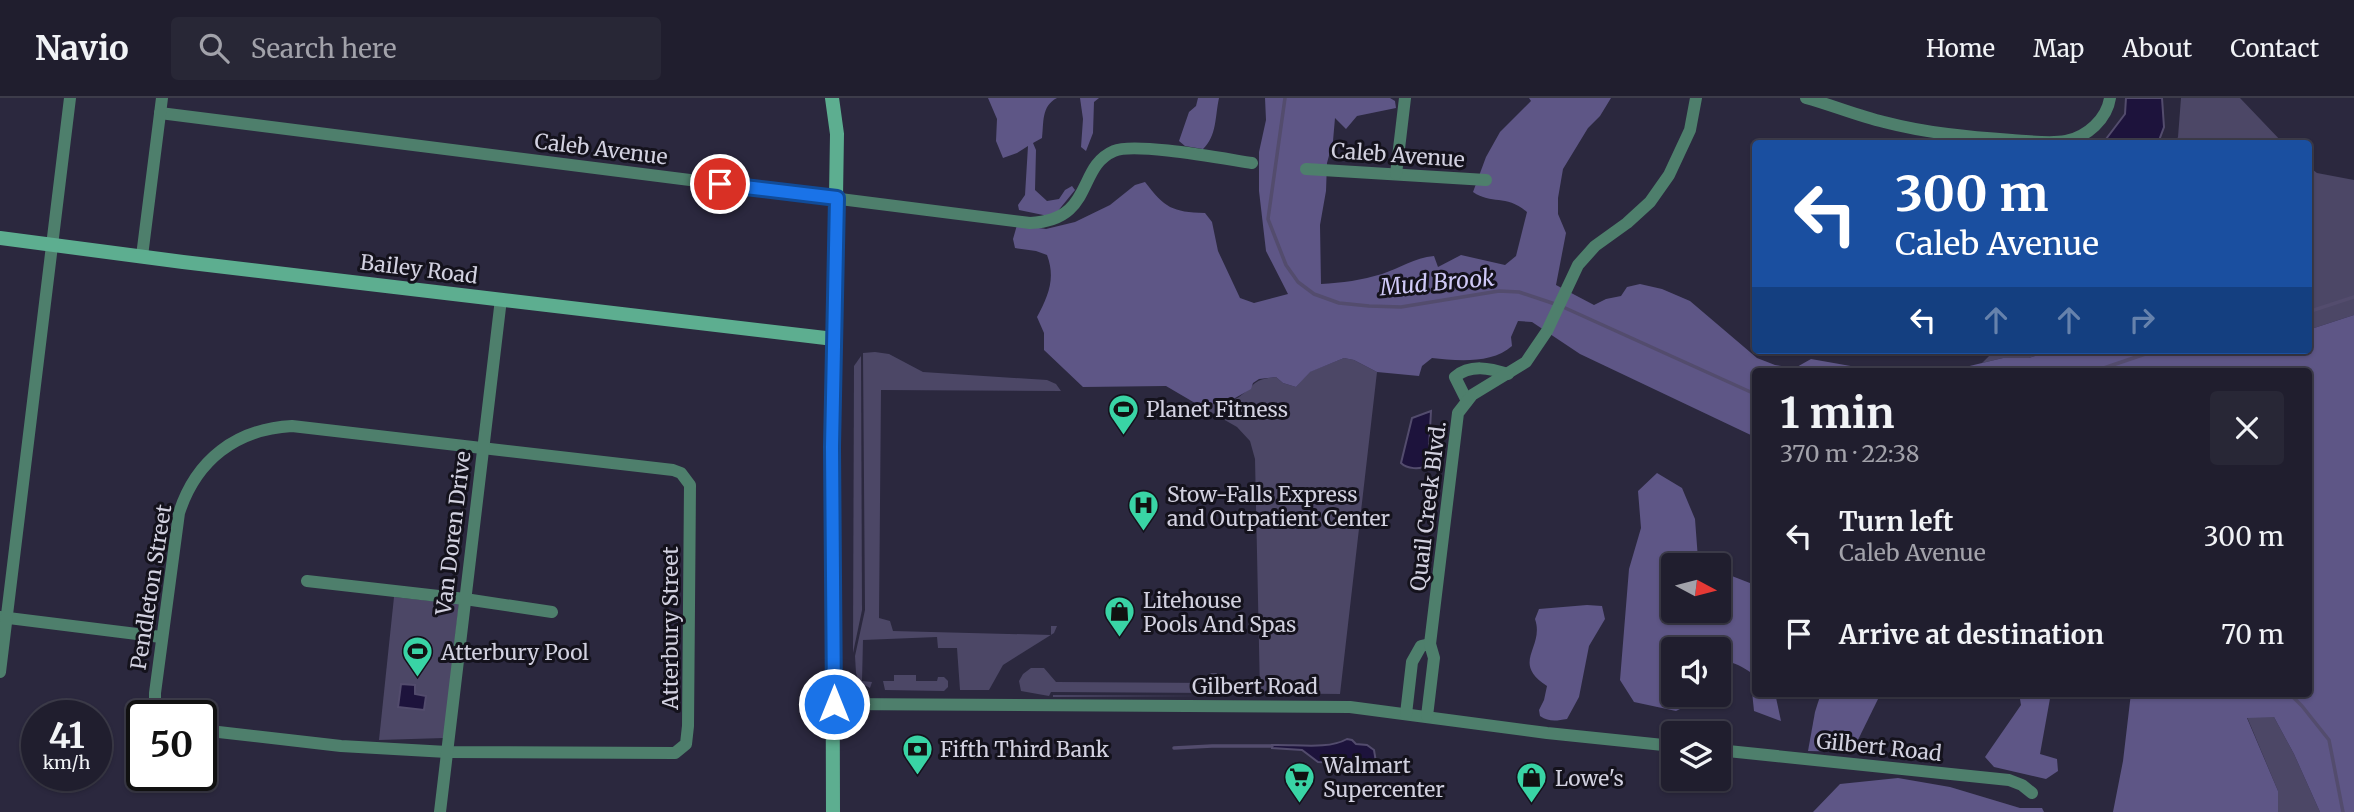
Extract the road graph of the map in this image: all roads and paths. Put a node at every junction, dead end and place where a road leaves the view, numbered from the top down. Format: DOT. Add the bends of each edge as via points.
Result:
graph roads {
  1 [pos="70,98"];
  2 [pos="162,98"];
  3 [pos="832,98"];
  4 [pos="1405,98"];
  5 [pos="1696,98"];
  6 [pos="1806,98"];
  7 [pos="2110,98"];
  8 [pos="160,113"];
  9 [pos="2022,140"];
  10 [pos="2069,140"];
  11 [pos="1252,163"];
  12 [pos="1306,169"];
  13 [pos="1396,174"];
  14 [pos="1486,180"];
  15 [pos="837,198"];
  16 [pos="0,238"];
  17 [pos="51,245"];
  18 [pos="142,256"];
  19 [pos="500,299"];
  20 [pos="834,339"];
  21 [pos="1508,374"];
  22 [pos="1467,401"];
  23 [pos="483,447"];
  24 [pos="307,581"];
  25 [pos="465,599"];
  26 [pos="552,612"];
  27 [pos="3,618"];
  28 [pos="161,637"];
  29 [pos="1430,644"];
  30 [pos="0,671"];
  31 [pos="155,700"];
  32 [pos="834,704"];
  33 [pos="1406,713"];
  34 [pos="1427,716"];
  35 [pos="217,732"];
  36 [pos="1661,745"];
  37 [pos="447,752"];
  38 [pos="1731,752"];
  39 [pos="2032,793"];
  40 [pos="440,812"];
  41 [pos="833,812"];
  1 -- 17 [label="street"];
  2 -- 8 [label="street"];
  3 -- 15 [label="street" via="838,134"];
  4 -- 13 [label="street"];
  5 -- 21 [label="street, Quail Creek Blvd." via="1690,130 1669,175 1650,202 1578,265 1542,339 1526,362"];
  6 -- 9 [label="street" via="1883,122 1976,138"];
  7 -- 10 [label="street" via="2102,118"];
  8 -- 15 [label="street, Caleb Avenue"];
  8 -- 18 [label="street"];
  11 -- 15 [label="street, Caleb Avenue" via="1147,149 1115,150 1102,159 1065,215 1047,222"];
  12 -- 13 [label="street, Caleb Avenue"];
  13 -- 14 [label="street, Caleb Avenue"];
  15 -- 20 [label="street"];
  16 -- 17 [label="street, Bailey Road"];
  17 -- 18 [label="street, Bailey Road"];
  17 -- 27 [label="street"];
  18 -- 19 [label="street, Bailey Road"];
  19 -- 20 [label="street, Bailey Road"];
  19 -- 23 [label="street, Van Doren Drive"];
  20 -- 32 [label="street"];
  21 -- 22 [label="street, Quail Creek Blvd."];
  21 -- 22 [label="street" via="1479,368 1459,373 1456,382"];
  22 -- 29 [label="street, Quail Creek Blvd." via="1458,413"];
  23 -- 25 [label="street, Van Doren Drive"];
  23 -- 28 [label="street, Pendleton Street" via="292,426 256,431 232,442 204,464 184,497 175,530"];
  23 -- 37 [label="street, Atterbury Street" via="673,470 686,478 691,496 687,736 681,749 668,755"];
  24 -- 25 [label="street"];
  25 -- 26 [label="street"];
  25 -- 37 [label="street, Van Doren Drive"];
  27 -- 28 [label="street"];
  27 -- 30 [label="street"];
  28 -- 31 [label="street, Pendleton Street"];
  29 -- 33 [label="street" via="1420,646 1414,656"];
  29 -- 34 [label="street, Quail Creek Blvd." via="1434,658"];
  32 -- 33 [label="street, Gilbert Road" via="1308,706"];
  32 -- 41 [label="street"];
  33 -- 34 [label="street, Gilbert Road"];
  34 -- 36 [label="street, Gilbert Road"];
  35 -- 37 [label="street"];
  37 -- 40 [label="street, Van Doren Drive"];
  38 -- 39 [label="street, Gilbert Road" via="2009,780"];
}
